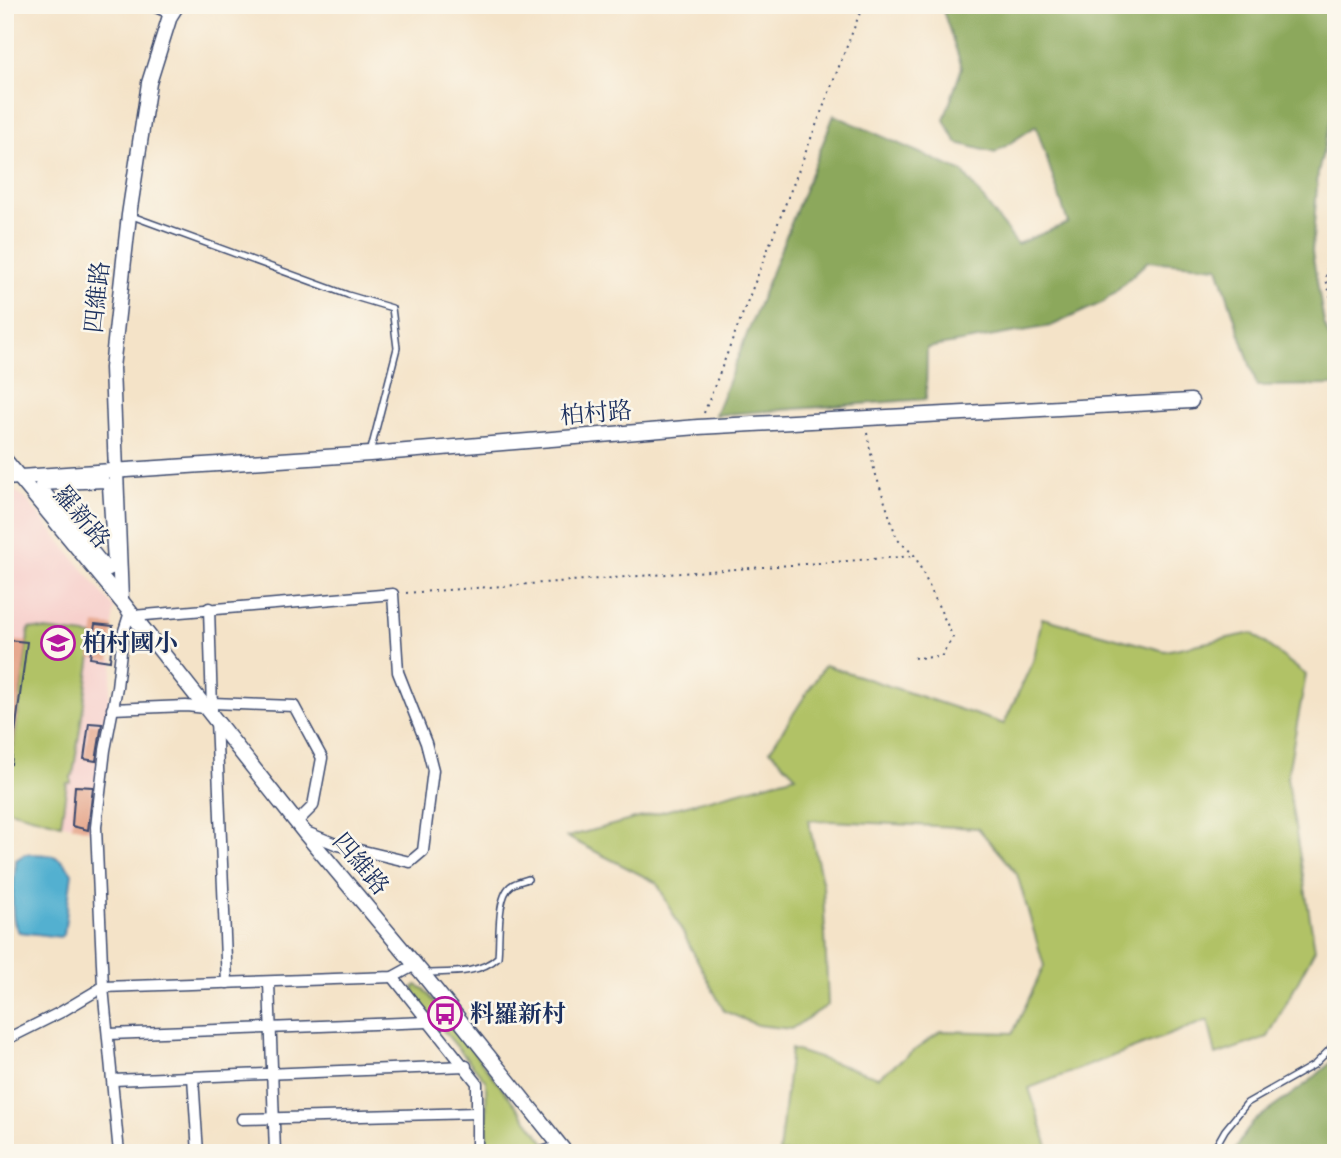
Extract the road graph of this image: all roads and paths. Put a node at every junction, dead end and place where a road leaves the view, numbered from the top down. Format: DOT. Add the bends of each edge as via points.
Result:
graph roads {
  1 [pos="145,5"];
  2 [pos="863,5"];
  3 [pos="174,11"];
  4 [pos="1336,163"];
  5 [pos="1335,202"];
  6 [pos="129,215"];
  7 [pos="1336,317"];
  8 [pos="1191,401"];
  9 [pos="864,418"];
  10 [pos="698,427"];
  11 [pos="370,454"];
  12 [pos="5,460"];
  13 [pos="117,471"];
  14 [pos="12,478"];
  15 [pos="42,484"];
  16 [pos="915,556"];
  17 [pos="393,594"];
  18 [pos="127,608"];
  19 [pos="209,608"];
  20 [pos="909,657"];
  21 [pos="112,709"];
  22 [pos="212,712"];
  23 [pos="301,827"];
  24 [pos="528,879"];
  25 [pos="418,969"];
  26 [pos="393,977"];
  27 [pos="269,982"];
  28 [pos="227,983"];
  29 [pos="103,987"];
  30 [pos="428,1022"];
  31 [pos="270,1028"];
  32 [pos="108,1034"];
  33 [pos="5,1040"];
  34 [pos="1336,1040"];
  35 [pos="466,1066"];
  36 [pos="271,1073"];
  37 [pos="192,1077"];
  38 [pos="113,1080"];
  39 [pos="476,1113"];
  40 [pos="274,1118"];
  41 [pos="242,1119"];
  42 [pos="563,1149"];
  43 [pos="119,1153"];
  44 [pos="198,1153"];
  45 [pos="275,1153"];
  46 [pos="477,1153"];
  47 [pos="530,1153"];
  48 [pos="1212,1153"];
  1 -- 3 [label="lane"];
  2 -- 10 [label="path"];
  3 -- 6 [label="street, 四維路" via="149,83"];
  4 -- 5 [label="path"];
  5 -- 7 [label="path" via="1326,278"];
  6 -- 11 [label="lane" via="392,308 397,348"];
  6 -- 13 [label="street, 四維路" via="111,368"];
  8 -- 9 [label="street, 柏村路"];
  9 -- 10 [label="street, 柏村路"];
  9 -- 16 [label="path" via="874,469 897,538"];
  10 -- 11 [label="street, 柏村路"];
  11 -- 13 [label="street, 柏村路"];
  12 -- 14 [label="street, 羅新路"];
  13 -- 14 [label="street, 柏村路"];
  13 -- 18 [label="street, 四維路"];
  14 -- 18 [label="street, 羅新路"];
  15 -- 15 [label="street" via="105,482 113,568 105,566"];
  16 -- 17 [label="path"];
  16 -- 20 [label="path" via="953,637 941,657"];
  17 -- 19 [label="street"];
  17 -- 23 [label="street" via="398,673 433,770 424,851 410,862 338,845"];
  18 -- 19 [label="street"];
  18 -- 21 [label="street"];
  18 -- 22 [label="street, 四維路"];
  19 -- 22 [label="street"];
  21 -- 22 [label="street" via="186,706"];
  21 -- 29 [label="street" via="96,827"];
  22 -- 23 [label="street, 四維路"];
  22 -- 23 [label="street" via="294,706 322,758 313,806"];
  22 -- 28 [label="street"];
  23 -- 25 [label="street, 四維路"];
  24 -- 25 [label="lane" via="505,891 498,957 489,966 462,971"];
  25 -- 26 [label="street"];
  25 -- 42 [label="street, 四維路"];
  26 -- 27 [label="street"];
  26 -- 30 [label="street"];
  27 -- 28 [label="street"];
  27 -- 31 [label="street"];
  28 -- 29 [label="street"];
  29 -- 32 [label="street"];
  29 -- 33 [label="street"];
  30 -- 31 [label="street"];
  30 -- 35 [label="street"];
  31 -- 32 [label="street"];
  31 -- 36 [label="street"];
  32 -- 38 [label="street"];
  34 -- 48 [label="lane" via="1314,1065 1247,1103"];
  35 -- 36 [label="street"];
  35 -- 39 [label="street" via="477,1083"];
  36 -- 37 [label="street"];
  36 -- 40 [label="street"];
  37 -- 38 [label="street"];
  37 -- 44 [label="street"];
  38 -- 43 [label="street"];
  39 -- 40 [label="street"];
  39 -- 46 [label="street"];
  40 -- 41 [label="street"];
  40 -- 45 [label="street"];
  42 -- 47 [label="lane"];
}
